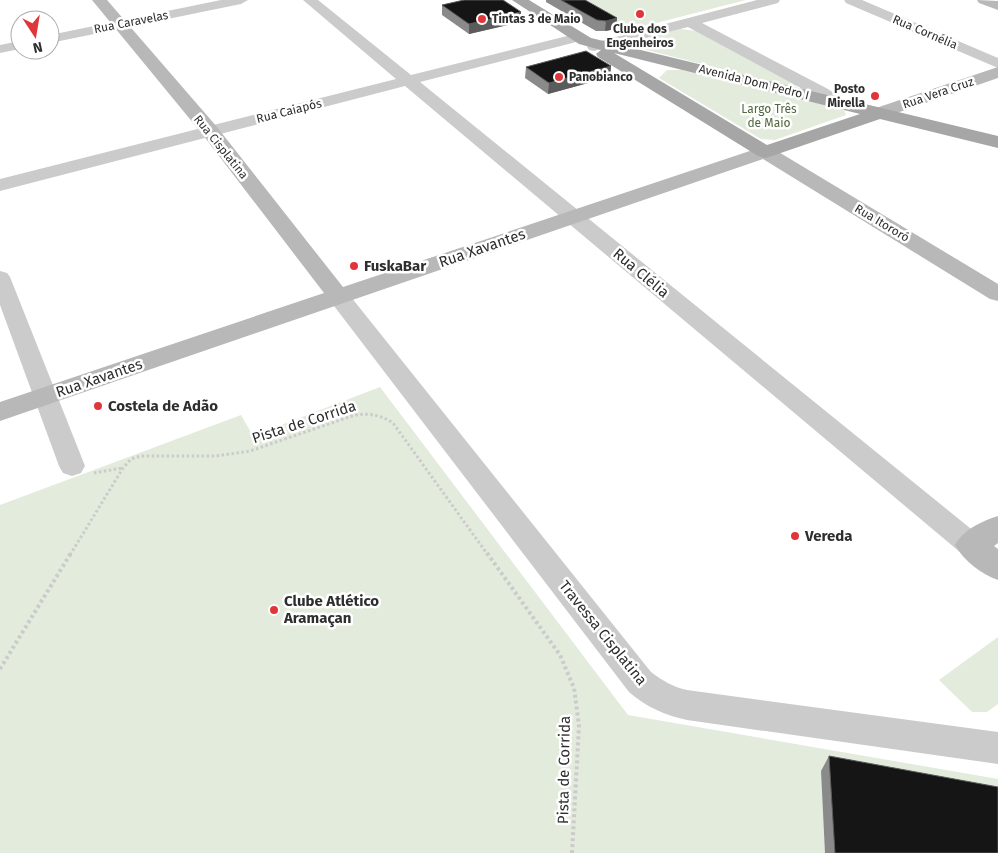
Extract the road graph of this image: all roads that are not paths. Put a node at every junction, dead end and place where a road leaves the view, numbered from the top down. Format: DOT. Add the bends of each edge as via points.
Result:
graph roads {
  1 [pos="99,0"];
  2 [pos="240,0"];
  3 [pos="310,0"];
  4 [pos="519,0"];
  5 [pos="773,0"];
  6 [pos="851,0"];
  7 [pos="984,0"];
  8 [pos="998,6"];
  9 [pos="690,22"];
  10 [pos="118,25"];
  11 [pos="60,37"];
  12 [pos="590,42"];
  13 [pos="998,63"];
  14 [pos="680,64"];
  15 [pos="998,72"];
  16 [pos="647,80"];
  17 [pos="408,81"];
  18 [pos="840,103"];
  19 [pos="879,113"];
  20 [pos="210,131"];
  21 [pos="998,142"];
  22 [pos="765,152"];
  23 [pos="0,185"];
  24 [pos="573,217"];
  25 [pos="2,290"];
  26 [pos="998,294"];
  27 [pos="339,296"];
  28 [pos="44,397"];
  29 [pos="0,412"];
  30 [pos="72,466"];
  31 [pos="998,528"];
  32 [pos="971,545"];
  33 [pos="998,567"];
  34 [pos="998,748"];
  1 -- 10 [label="street, Rua Cisplatina"];
  2 -- 10 [label="street, Rua Caravelas"];
  3 -- 17 [label="street, Rua Clélia"];
  4 -- 12 [label="main road, Avenida Dom Pedro I"];
  5 -- 9 [label="street, Rua Caiapós"];
  6 -- 13 [label="street, Rua Cornélia"];
  7 -- 8 [label="street"];
  9 -- 12 [label="street, Rua Caiapós"];
  9 -- 18 [label="street"];
  10 -- 11 [label="street, Rua Caravelas"];
  10 -- 20 [label="street, Rua Cisplatina"];
  12 -- 14 [label="main road, Avenida Dom Pedro I"];
  12 -- 16 [label="main road"];
  12 -- 17 [label="street, Rua Caiapós"];
  14 -- 16 [label="main road" via="654,71"];
  14 -- 18 [label="main road, Avenida Dom Pedro I"];
  15 -- 19 [label="street, Rua Vera Cruz"];
  16 -- 22 [label="main road"];
  17 -- 20 [label="street, Rua Caiapós"];
  17 -- 24 [label="street, Rua Clélia"];
  18 -- 19 [label="main road, Avenida Dom Pedro I"];
  19 -- 21 [label="main road, Avenida Dom Pedro I"];
  19 -- 22 [label="main road, Rua Xavantes"];
  20 -- 23 [label="street, Rua Caiapós"];
  20 -- 27 [label="street, Rua Cisplatina"];
  22 -- 24 [label="street, Rua Xavantes"];
  22 -- 26 [label="street, Rua Itororó"];
  24 -- 27 [label="street, Rua Xavantes"];
  24 -- 32 [label="street, Rua Clélia"];
  25 -- 28 [label="street"];
  27 -- 28 [label="street, Rua Xavantes"];
  27 -- 34 [label="street, Travessa Cisplatina" via="640,682 652,692 664,700 687,705"];
  28 -- 29 [label="street, Rua Xavantes"];
  28 -- 30 [label="street"];
  31 -- 32 [label="street"];
  32 -- 33 [label="street"];
}
